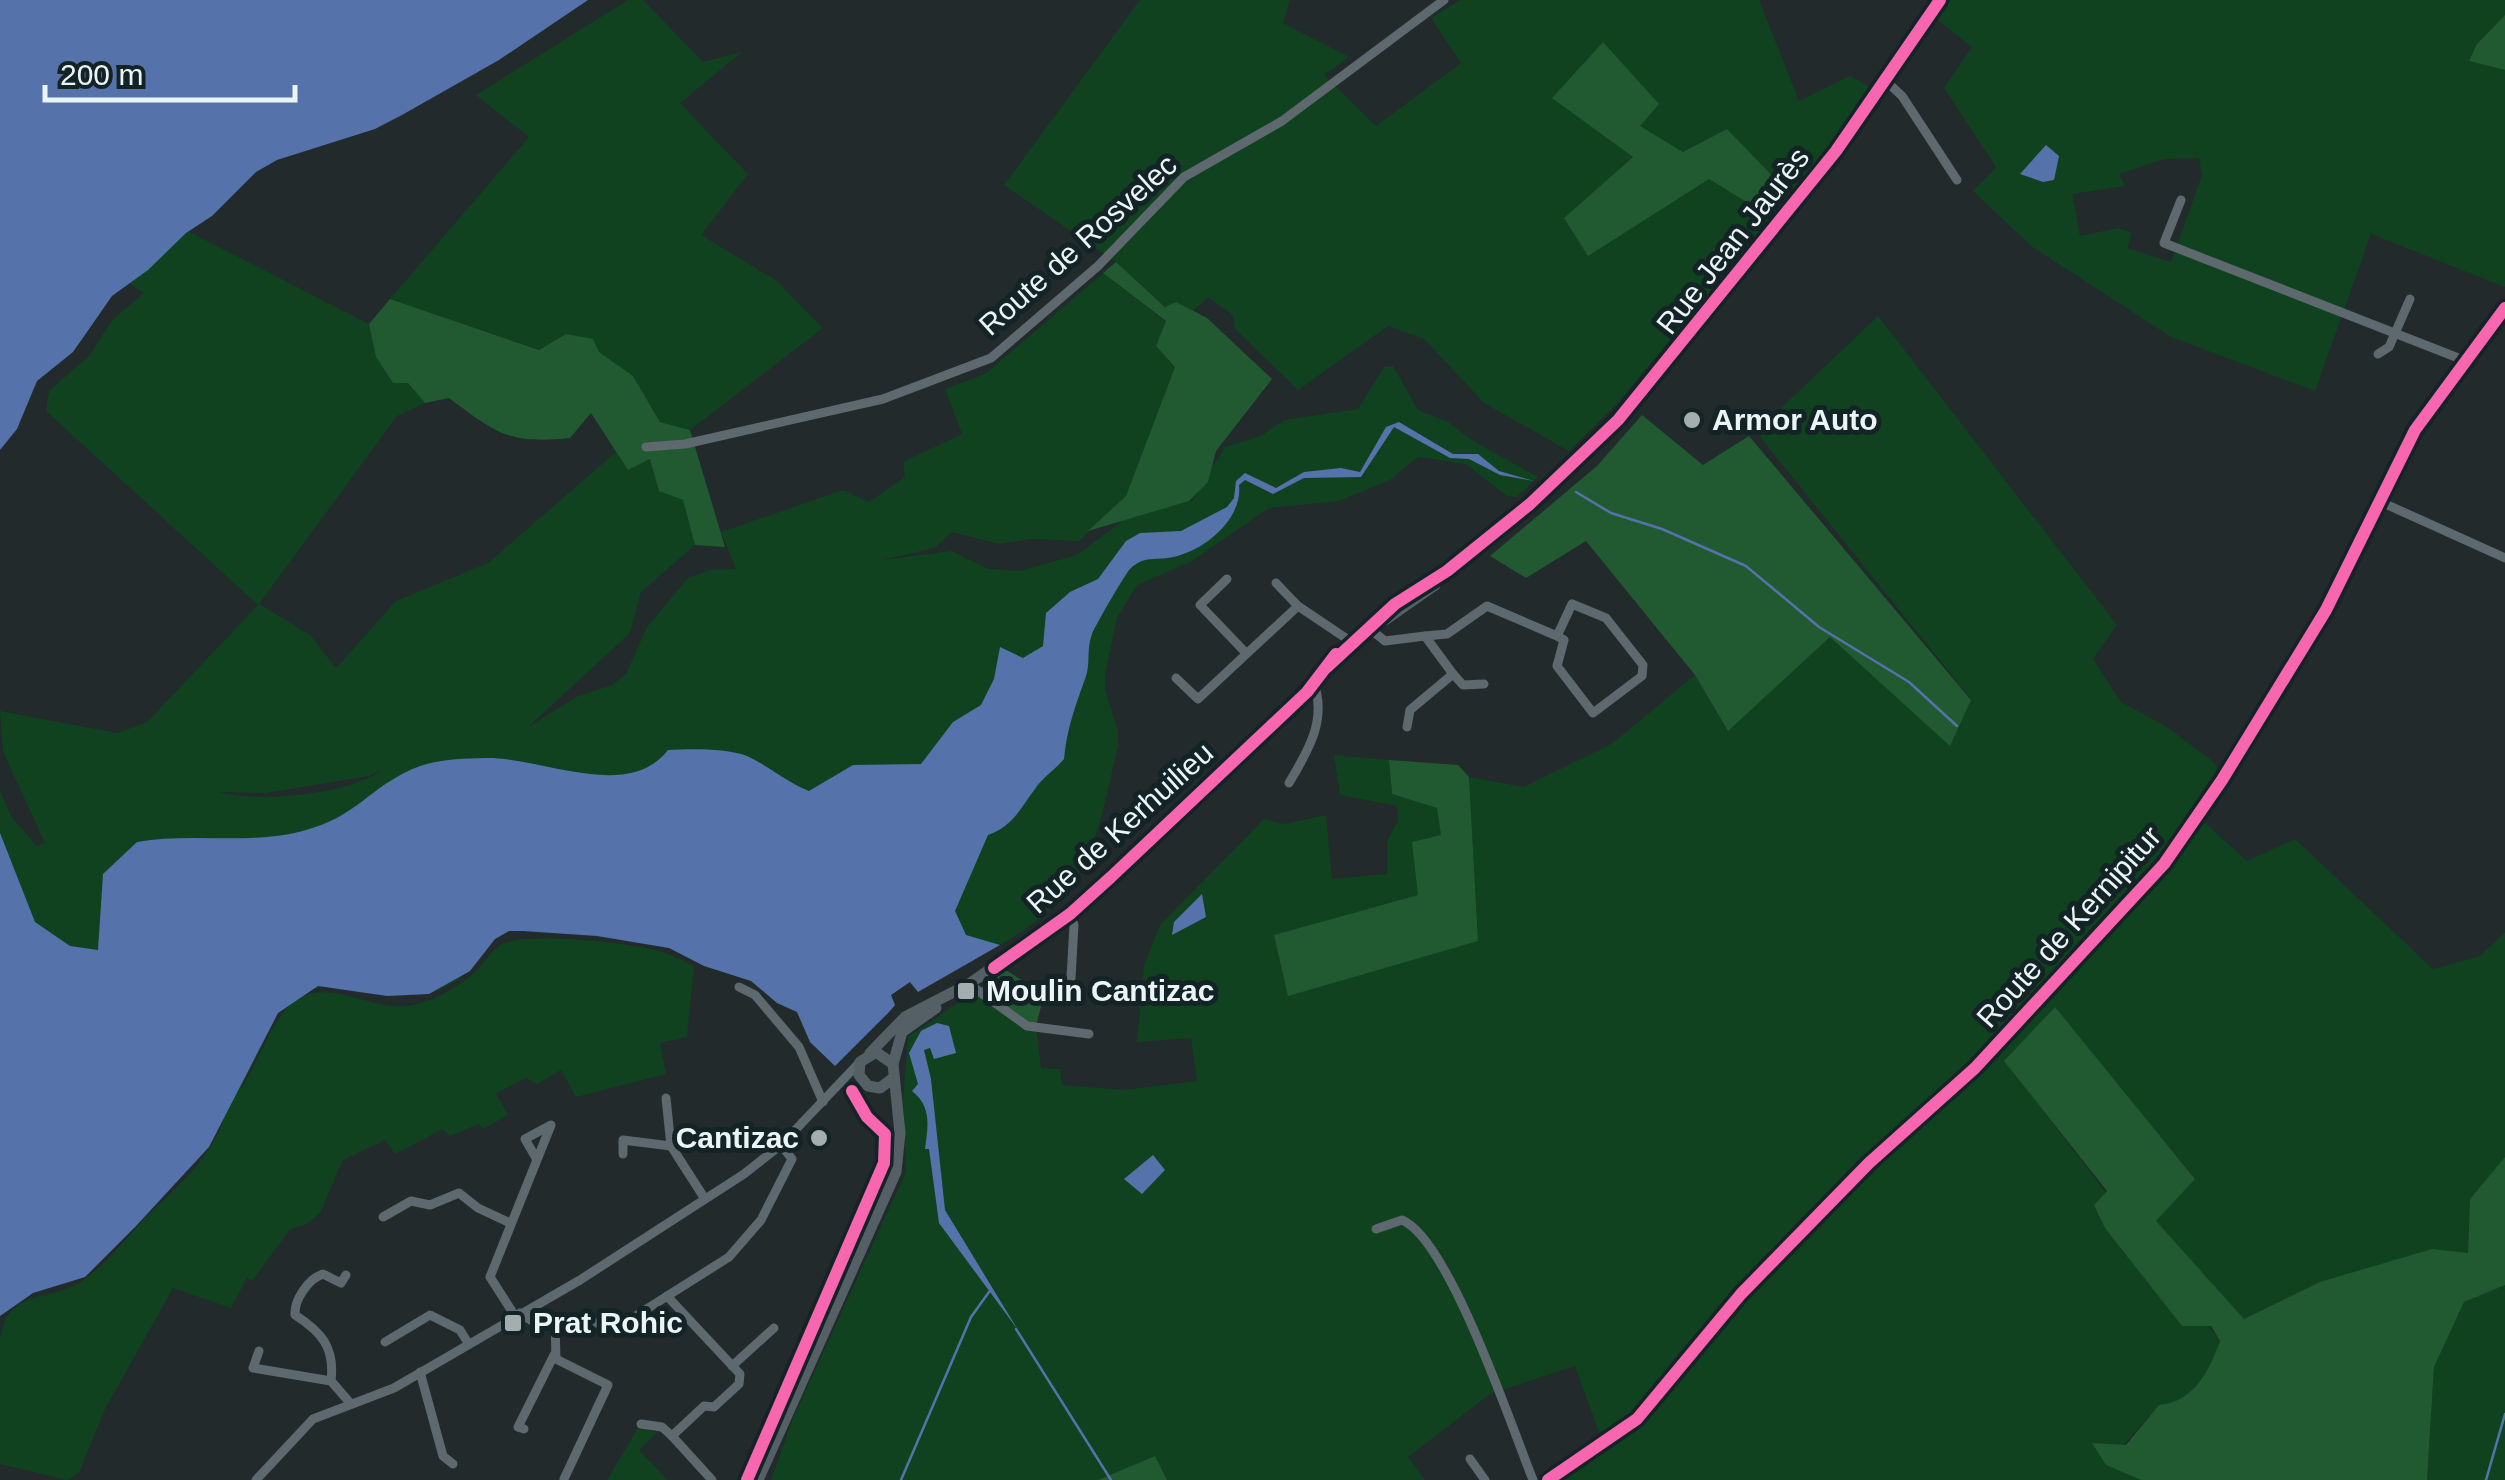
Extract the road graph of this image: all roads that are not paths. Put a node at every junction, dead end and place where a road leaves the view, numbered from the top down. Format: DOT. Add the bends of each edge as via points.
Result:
graph roads {
  1 [pos="1444,0"];
  2 [pos="1940,0"];
  3 [pos="1886,82"];
  4 [pos="1957,180"];
  5 [pos="2181,200"];
  6 [pos="2410,299"];
  7 [pos="2505,308"];
  8 [pos="2398,332"];
  9 [pos="2378,354"];
  10 [pos="2466,361"];
  11 [pos="646,446"];
  12 [pos="2381,502"];
  13 [pos="2505,558"];
  14 [pos="1226,579"];
  15 [pos="1276,583"];
  16 [pos="1298,606"];
  17 [pos="1373,626"];
  18 [pos="1425,636"];
  19 [pos="1557,636"];
  20 [pos="1351,645"];
  21 [pos="1246,654"];
  22 [pos="1453,674"];
  23 [pos="1176,678"];
  24 [pos="1311,683"];
  25 [pos="1484,684"];
  26 [pos="1407,727"];
  27 [pos="1289,782"];
  28 [pos="1070,914"];
  29 [pos="1070,978"];
  30 [pos="970,984"];
  31 [pos="739,987"];
  32 [pos="941,1000"];
  33 [pos="1089,1034"];
  34 [pos="865,1057"];
  35 [pos="893,1064"];
  36 [pos="892,1079"];
  37 [pos="870,1087"];
  38 [pos="838,1089"];
  39 [pos="666,1098"];
  40 [pos="824,1102"];
  41 [pos="894,1110"];
  42 [pos="670,1146"];
  43 [pos="781,1146"];
  44 [pos="623,1154"];
  45 [pos="536,1158"];
  46 [pos="705,1199"];
  47 [pos="383,1216"];
  48 [pos="510,1223"];
  49 [pos="1376,1229"];
  50 [pos="346,1275"];
  51 [pos="667,1296"];
  52 [pos="517,1314"];
  53 [pos="555,1322"];
  54 [pos="774,1328"];
  55 [pos="384,1342"];
  56 [pos="468,1343"];
  57 [pos="259,1351"];
  58 [pos="554,1356"];
  59 [pos="732,1366"];
  60 [pos="420,1372"];
  61 [pos="331,1380"];
  62 [pos="351,1404"];
  63 [pos="642,1424"];
  64 [pos="524,1429"];
  65 [pos="672,1436"];
  66 [pos="1470,1459"];
  67 [pos="453,1464"];
  68 [pos="564,1479"];
  69 [pos="256,1480"];
  70 [pos="712,1480"];
  71 [pos="758,1480"];
  72 [pos="1485,1480"];
  73 [pos="1533,1480"];
  74 [pos="1548,1480"];
  1 -- 11 [label="street, Route de Rosvelec" via="1273,128 1184,177 1117,249 991,358 883,400 685,444"];
  2 -- 3 [label="main road, Rue Jean Jaurès"];
  3 -- 4 [label="street"];
  3 -- 17 [label="main road, Rue Jean Jaurès" via="1665,367 1542,493"];
  5 -- 8 [label="street" via="2164,243"];
  6 -- 8 [label="street"];
  7 -- 10 [label="street, Route de Kernipitur"];
  8 -- 9 [label="street"];
  8 -- 10 [label="street"];
  10 -- 12 [label="street, Route de Kernipitur" via="2414,430"];
  12 -- 13 [label="street"];
  12 -- 74 [label="street, Route de Kernipitur" via="2326,610 2164,864 1974,1068 1742,1294 1636,1419"];
  14 -- 21 [label="street" via="1200,604"];
  15 -- 16 [label="street"];
  16 -- 20 [label="street"];
  16 -- 21 [label="street"];
  17 -- 18 [label="street" via="1384,640"];
  17 -- 20 [label="main road"];
  18 -- 19 [label="street" via="1447,634 1487,606"];
  18 -- 22 [label="street"];
  19 -- 19 [label="street" via="1564,640 1558,666 1593,713 1642,676 1643,665 1606,618 1572,604"];
  20 -- 24 [label="main road, Rue de Kerhuilieu"];
  21 -- 23 [label="street" via="1198,699"];
  22 -- 25 [label="street" via="1462,685"];
  22 -- 26 [label="street" via="1410,710"];
  24 -- 27 [label="street" via="1319,696 1314,740"];
  24 -- 28 [label="main road, Rue de Kerhuilieu"];
  28 -- 29 [label="street"];
  28 -- 30 [label="main road, Rue de Kerhuilieu"];
  30 -- 32 [label="main road, Rue de Kerhuilieu"];
  30 -- 33 [label="street" via="1035,1029"];
  31 -- 40 [label="street" via="756,996 800,1047"];
  32 -- 34 [label="main road, Rue de Kerhuilieu" via="904,1017"];
  32 -- 35 [label="main road, Rue de Kerhuilieu" via="902,1032"];
  34 -- 35 [label="main road" via="881,1053"];
  34 -- 37 [label="main road" via="858,1076"];
  34 -- 38 [label="street"];
  35 -- 36 [label="main road"];
  36 -- 37 [label="main road"];
  36 -- 41 [label="main road"];
  37 -- 38 [label="street"];
  37 -- 41 [label="main road"];
  38 -- 40 [label="street"];
  39 -- 42 [label="street"];
  40 -- 43 [label="street"];
  41 -- 71 [label="main road" via="900,1134 896,1172"];
  42 -- 44 [label="street" via="623,1140"];
  42 -- 46 [label="street"];
  43 -- 46 [label="street"];
  43 -- 51 [label="street" via="790,1155 789,1169 761,1220 729,1256"];
  45 -- 48 [label="street"];
  46 -- 52 [label="street"];
  47 -- 48 [label="street" via="411,1201 430,1205 459,1192"];
  48 -- 52 [label="street" via="490,1277"];
  49 -- 73 [label="street" via="1402,1220 1422,1235 1467,1316"];
  50 -- 61 [label="street" via="341,1283 323,1274 314,1278 294,1306 295,1316 320,1332 333,1358"];
  51 -- 53 [label="street" via="623,1324"];
  51 -- 59 [label="street"];
  52 -- 53 [label="street"];
  52 -- 56 [label="street"];
  53 -- 58 [label="street"];
  54 -- 59 [label="street"];
  55 -- 56 [label="street" via="430,1315 460,1330"];
  56 -- 60 [label="street"];
  57 -- 61 [label="street" via="254,1368"];
  58 -- 64 [label="street" via="518,1427"];
  58 -- 68 [label="street" via="608,1385"];
  59 -- 65 [label="street" via="739,1384"];
  60 -- 62 [label="street"];
  60 -- 67 [label="street" via="443,1456"];
  61 -- 62 [label="street"];
  62 -- 69 [label="street" via="303,1426"];
  63 -- 65 [label="street"];
  65 -- 70 [label="street"];
  66 -- 72 [label="street"];
}
